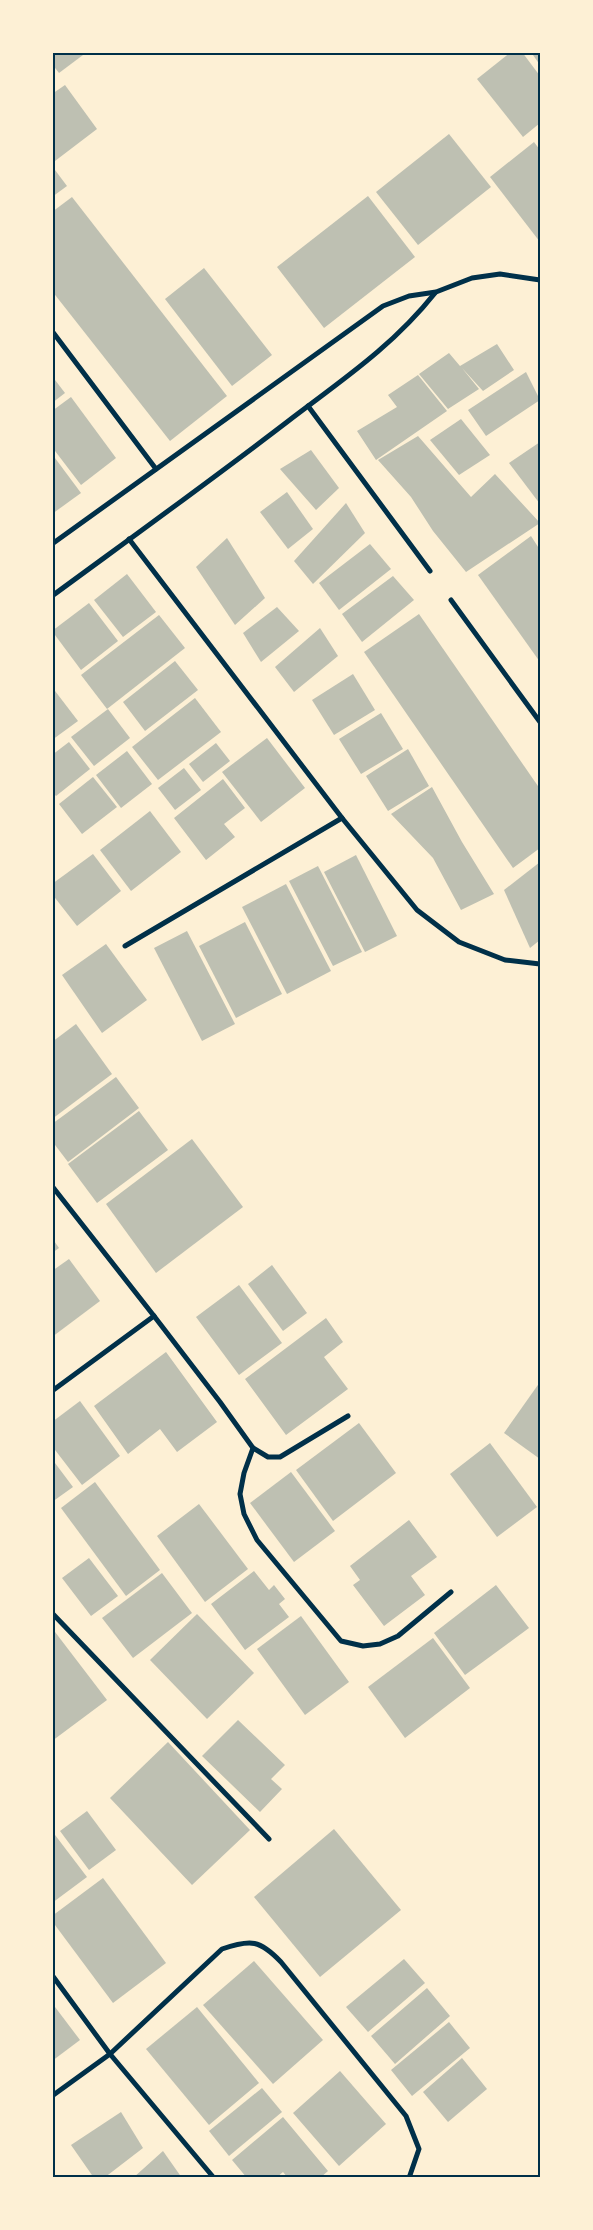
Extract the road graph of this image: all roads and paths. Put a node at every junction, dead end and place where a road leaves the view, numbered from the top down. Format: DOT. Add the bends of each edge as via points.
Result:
graph roads {
  1 [pos="540,280"];
  2 [pos="436,292"];
  3 [pos="52,332"];
  4 [pos="308,406"];
  5 [pos="156,468"];
  6 [pos="129,540"];
  7 [pos="52,544"];
  8 [pos="430,571"];
  9 [pos="52,596"];
  10 [pos="451,600"];
  11 [pos="540,722"];
  12 [pos="342,818"];
  13 [pos="126,946"];
  14 [pos="540,964"];
  15 [pos="52,1186"];
  16 [pos="154,1316"];
  17 [pos="52,1391"];
  18 [pos="348,1416"];
  19 [pos="253,1448"];
  20 [pos="451,1592"];
  21 [pos="52,1613"];
  22 [pos="269,1839"];
  23 [pos="52,1975"];
  24 [pos="110,2054"];
  25 [pos="52,2096"];
  26 [pos="214,2178"];
  27 [pos="409,2178"];
  1 -- 2 [label="street" via="500,274 472,278"];
  2 -- 4 [label="street" via="383,350"];
  2 -- 5 [label="street" via="409,296 383,306"];
  3 -- 5 [label="street"];
  4 -- 6 [label="street"];
  4 -- 8 [label="street"];
  5 -- 7 [label="street"];
  6 -- 9 [label="street"];
  6 -- 12 [label="street"];
  10 -- 11 [label="street"];
  12 -- 13 [label="street"];
  12 -- 14 [label="street" via="417,910 459,942 505,960"];
  15 -- 16 [label="street"];
  16 -- 17 [label="street"];
  16 -- 19 [label="street"];
  18 -- 19 [label="street" via="280,1457 268,1457"];
  19 -- 20 [label="street" via="240,1494 244,1514 257,1540 341,1641 363,1646 380,1644 398,1636"];
  21 -- 22 [label="street"];
  23 -- 24 [label="street"];
  24 -- 25 [label="street"];
  24 -- 26 [label="street"];
  24 -- 27 [label="street" via="222,1950 239,1943 255,1942 270,1950 281,1962 406,2116 419,2149"];
}
